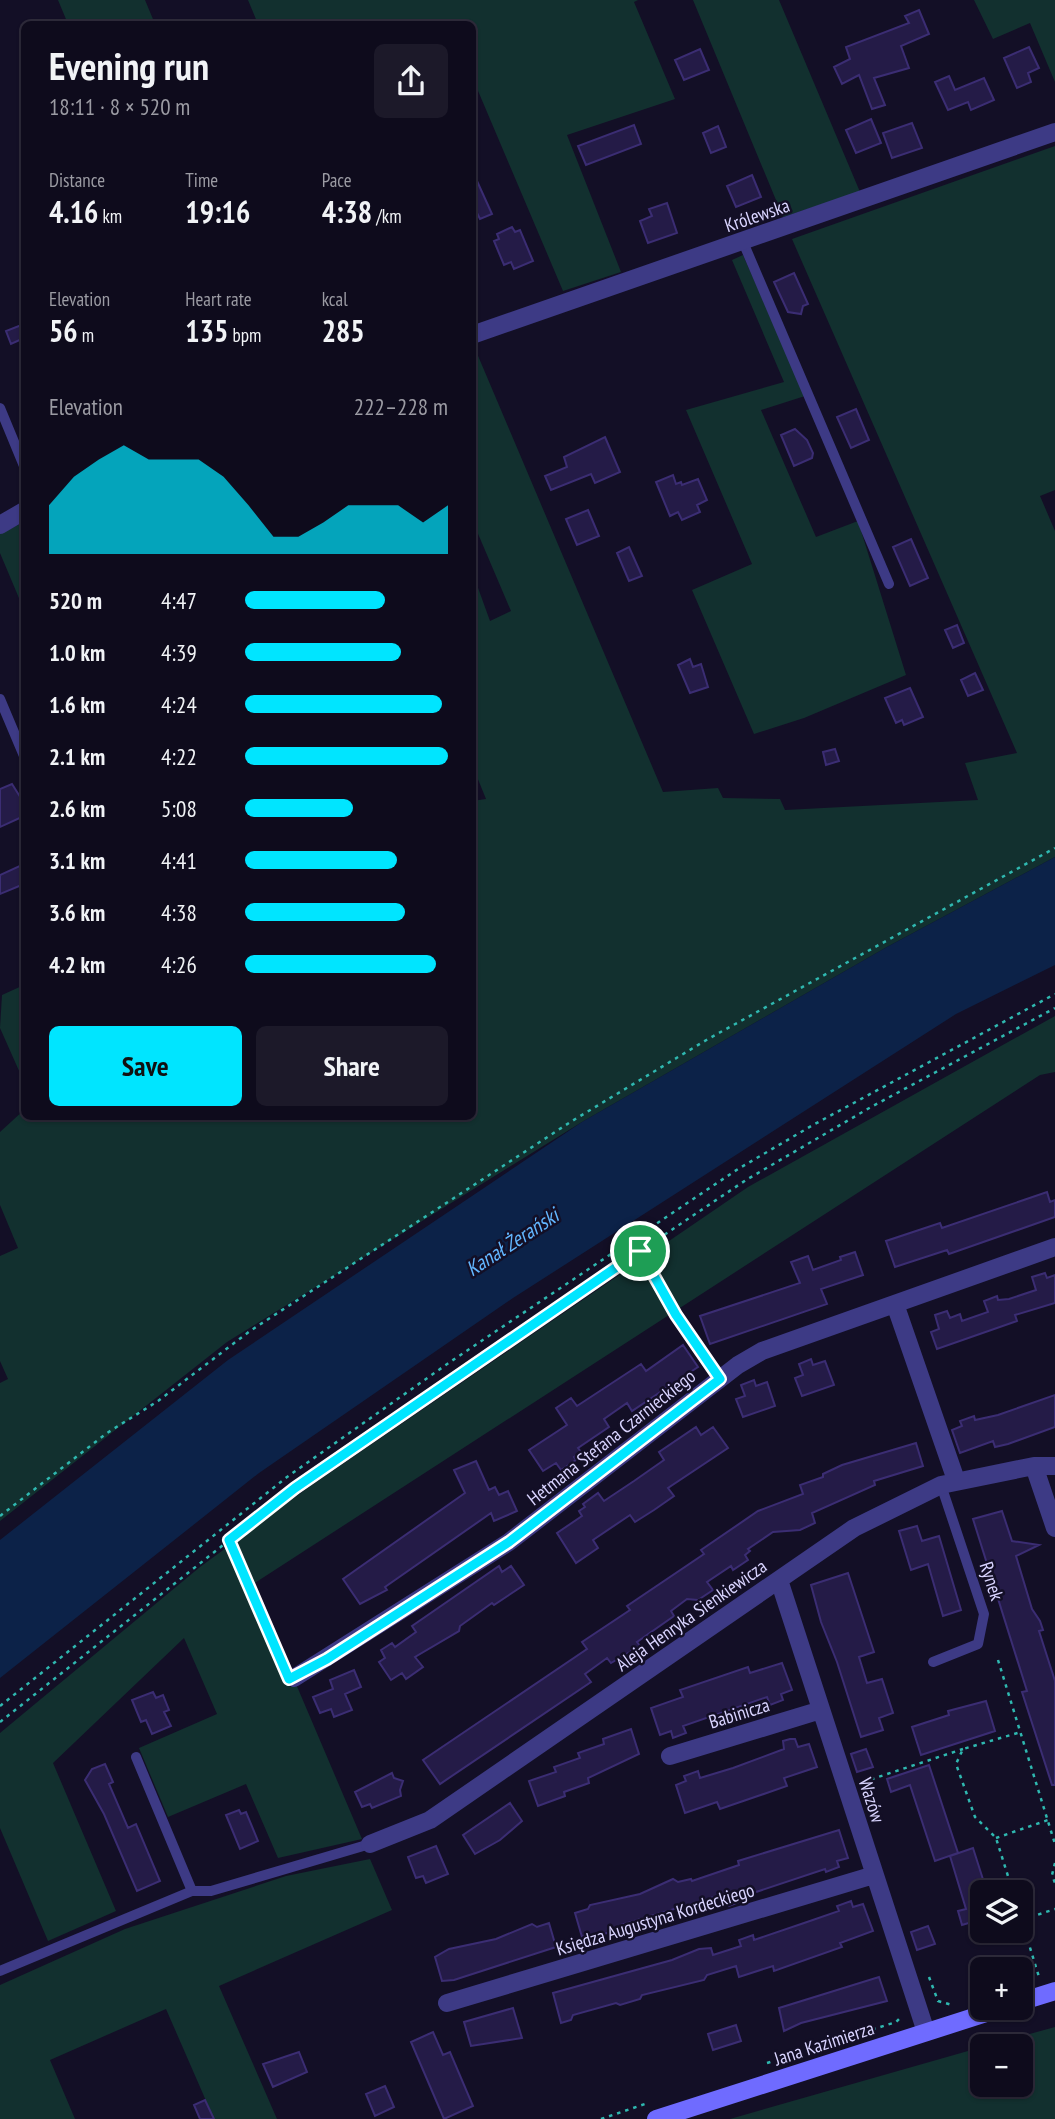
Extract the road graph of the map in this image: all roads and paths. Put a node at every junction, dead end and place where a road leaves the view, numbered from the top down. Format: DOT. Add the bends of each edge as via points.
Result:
graph roads {
  1 [pos="1055,132"];
  2 [pos="743,242"];
  3 [pos="476,334"];
  4 [pos="0,408"];
  5 [pos="21,460"];
  6 [pos="21,513"];
  7 [pos="0,525"];
  8 [pos="890,584"];
  9 [pos="0,699"];
  10 [pos="21,749"];
  11 [pos="1055,848"];
  12 [pos="1055,994"];
  13 [pos="1055,1008"];
  14 [pos="633,1240"];
  15 [pos="1055,1247"];
  16 [pos="640,1251"];
  17 [pos="895,1304"];
  18 [pos="720,1379"];
  19 [pos="1034,1466"];
  20 [pos="1055,1466"];
  21 [pos="948,1483"];
  22 [pos="0,1516"];
  23 [pos="1055,1528"];
  24 [pos="229,1540"];
  25 [pos="779,1580"];
  26 [pos="998,1660"];
  27 [pos="933,1662"];
  28 [pos="294,1678"];
  29 [pos="0,1706"];
  30 [pos="821,1710"];
  31 [pos="0,1722"];
  32 [pos="1021,1732"];
  33 [pos="963,1749"];
  34 [pos="670,1756"];
  35 [pos="136,1757"];
  36 [pos="846,1787"];
  37 [pos="1048,1820"];
  38 [pos="996,1838"];
  39 [pos="370,1844"];
  40 [pos="1055,1844"];
  41 [pos="1055,1863"];
  42 [pos="874,1875"];
  43 [pos="1009,1880"];
  44 [pos="1055,1883"];
  45 [pos="192,1891"];
  46 [pos="1055,1909"];
  47 [pos="1033,1916"];
  48 [pos="1029,1943"];
  49 [pos="0,1971"];
  50 [pos="929,1977"];
  51 [pos="1039,1977"];
  52 [pos="905,1985"];
  53 [pos="1055,1991"];
  54 [pos="1033,1998"];
  55 [pos="447,2003"];
  56 [pos="953,2005"];
  57 [pos="970,2018"];
  58 [pos="926,2032"];
  59 [pos="759,2066"];
  60 [pos="654,2110"];
  61 [pos="601,2119"];
  1 -- 2 [label="street, Królewska"];
  2 -- 3 [label="street, Królewska"];
  2 -- 8 [label="lane"];
  4 -- 5 [label="lane"];
  6 -- 7 [label="street"];
  9 -- 10 [label="lane"];
  11 -- 22 [label="path" via="708,1039 572,1121 250,1331"];
  12 -- 14 [label="path" via="813,1125"];
  13 -- 16 [label="path" via="812,1141"];
  14 -- 16 [label="path"];
  14 -- 29 [label="path" via="287,1477"];
  15 -- 17 [label="street, Hetmana Stefana Czarnieckiego"];
  16 -- 18 [label="path"];
  16 -- 24 [label="path" via="306,1480"];
  17 -- 18 [label="street, Hetmana Stefana Czarnieckiego" via="762,1351"];
  17 -- 21 [label="street"];
  18 -- 28 [label="street, Hetmana Stefana Czarnieckiego" via="509,1542"];
  19 -- 20 [label="street, Aleja Henryka Sienkiewicza"];
  19 -- 21 [label="street, Aleja Henryka Sienkiewicza"];
  19 -- 23 [label="street"];
  21 -- 25 [label="street, Aleja Henryka Sienkiewicza" via="854,1528"];
  21 -- 27 [label="lane, Rynek" via="984,1614 978,1644"];
  24 -- 28 [label="path" via="289,1679"];
  24 -- 31 [label="path"];
  25 -- 30 [label="street, Wazów"];
  25 -- 39 [label="street, Aleja Henryka Sienkiewicza" via="430,1820"];
  26 -- 32 [label="path"];
  30 -- 34 [label="street, Babinicza"];
  30 -- 36 [label="street, Wazów"];
  32 -- 33 [label="path"];
  32 -- 37 [label="path"];
  33 -- 36 [label="path"];
  33 -- 38 [label="path" via="956,1763 975,1817"];
  35 -- 45 [label="lane"];
  36 -- 42 [label="street, Wazów"];
  37 -- 38 [label="path"];
  37 -- 40 [label="path"];
  38 -- 43 [label="path"];
  39 -- 45 [label="lane" via="211,1891"];
  41 -- 44 [label="path"];
  42 -- 52 [label="street, Wazów"];
  42 -- 55 [label="street, Księdza Augustyna Kordeckiego"];
  45 -- 49 [label="lane"];
  46 -- 47 [label="path"];
  48 -- 51 [label="path"];
  50 -- 56 [label="path" via="939,2001"];
  52 -- 58 [label="street, Wazów"];
  52 -- 59 [label="path" via="907,2007 896,2022"];
  53 -- 54 [label="main road"];
  57 -- 58 [label="main road, Jana Kazimierza"];
  58 -- 60 [label="main road, Jana Kazimierza"];
  60 -- 61 [label="path"];
}
